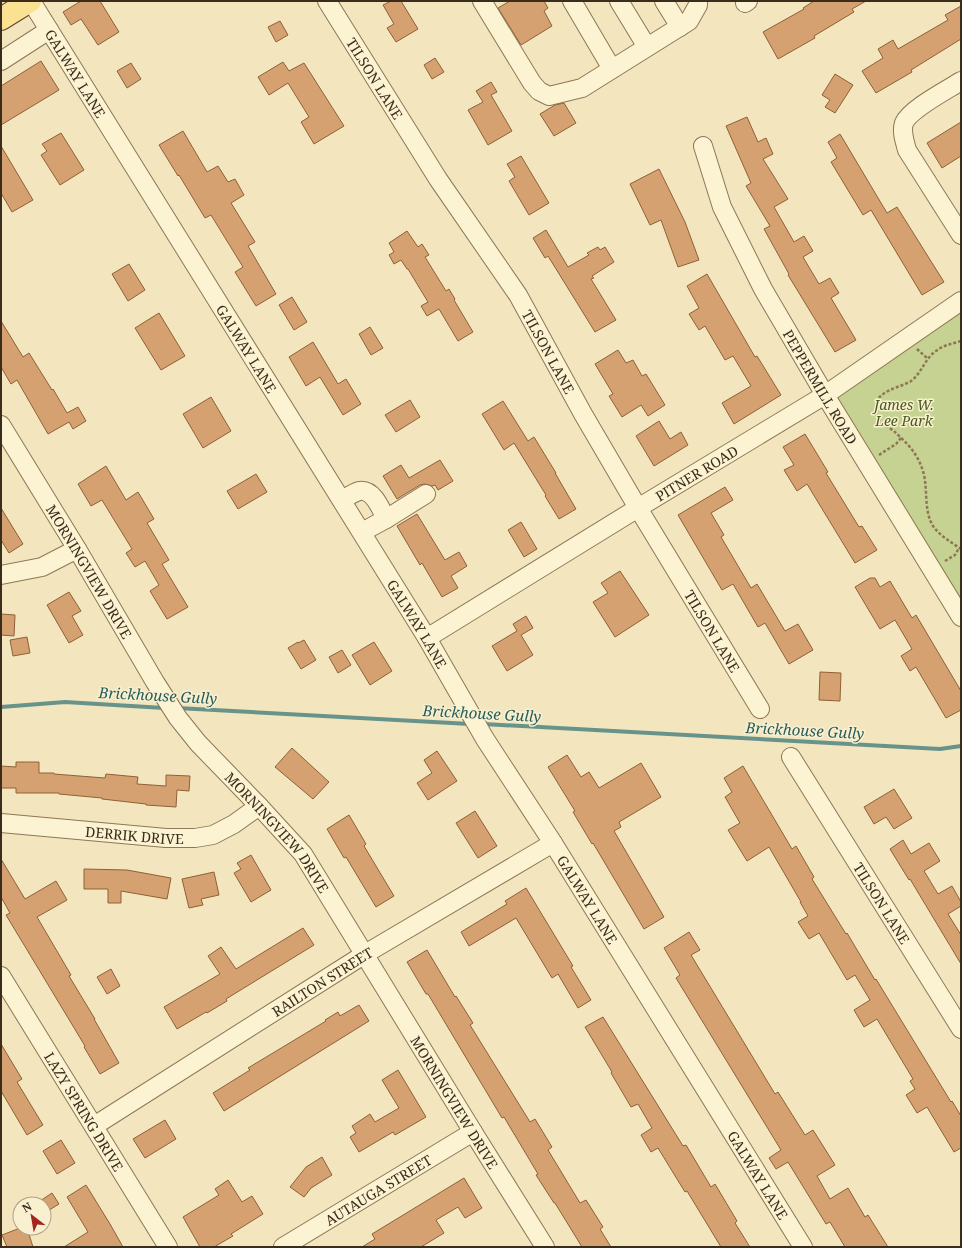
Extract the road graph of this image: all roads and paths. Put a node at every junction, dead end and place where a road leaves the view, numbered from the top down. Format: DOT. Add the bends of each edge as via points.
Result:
graph roads {
  1 [pos="30,1"];
  2 [pos="327,1"];
  3 [pos="482,1"];
  4 [pos="572,1"];
  5 [pos="619,1"];
  6 [pos="664,1"];
  7 [pos="698,1"];
  8 [pos="1,19"];
  9 [pos="680,27"];
  10 [pos="49,30"];
  11 [pos="647,47"];
  12 [pos="1,61"];
  13 [pos="612,69"];
  14 [pos="961,81"];
  15 [pos="703,146"];
  16 [pos="961,234"];
  17 [pos="961,301"];
  18 [pos="961,340"];
  19 [pos="915,347"];
  20 [pos="927,358"];
  21 [pos="825,395"];
  22 [pos="1,426"];
  23 [pos="900,438"];
  24 [pos="879,456"];
  25 [pos="426,494"];
  26 [pos="342,500"];
  27 [pos="638,508"];
  28 [pos="386,519"];
  29 [pos="362,532"];
  30 [pos="960,548"];
  31 [pos="77,549"];
  32 [pos="944,561"];
  33 [pos="1,575"];
  34 [pos="961,617"];
  35 [pos="428,638"];
  36 [pos="760,709"];
  37 [pos="791,757"];
  38 [pos="259,806"];
  39 [pos="1,823"];
  40 [pos="553,843"];
  41 [pos="365,954"];
  42 [pos="1,976"];
  43 [pos="961,1029"];
  44 [pos="94,1126"];
  45 [pos="473,1132"];
  46 [pos="168,1247"];
  47 [pos="284,1247"];
  48 [pos="545,1247"];
  49 [pos="803,1247"];
  1 -- 8 [label="main road"];
  1 -- 10 [label="street, GALWAY LANE"];
  2 -- 27 [label="street, TILSON LANE" via="438,179 518,295"];
  3 -- 13 [label="street" via="539,91 549,96 582,88"];
  4 -- 13 [label="street"];
  5 -- 11 [label="street"];
  6 -- 9 [label="street"];
  7 -- 9 [label="street" via="689,21"];
  9 -- 11 [label="street"];
  10 -- 12 [label="street"];
  10 -- 26 [label="street, GALWAY LANE"];
  11 -- 13 [label="street"];
  14 -- 16 [label="street" via="913,111 904,123 903,130 907,150"];
  15 -- 21 [label="street, PEPPERMILL ROAD" via="722,207 763,289"];
  17 -- 21 [label="street, PITNER ROAD"];
  18 -- 20 [label="path" via="942,347"];
  19 -- 20 [label="path"];
  20 -- 23 [label="path" via="912,380 878,399 878,418"];
  21 -- 27 [label="street, PITNER ROAD"];
  21 -- 34 [label="street, PEPPERMILL ROAD"];
  22 -- 31 [label="street, MORNINGVIEW DRIVE"];
  23 -- 24 [label="path"];
  23 -- 30 [label="path" via="913,451 923,469 927,509 933,525 943,537"];
  25 -- 28 [label="street"];
  26 -- 28 [label="street" via="361,491 371,494"];
  26 -- 29 [label="street, GALWAY LANE"];
  27 -- 35 [label="street, PITNER ROAD"];
  27 -- 36 [label="street, TILSON LANE"];
  28 -- 29 [label="street"];
  29 -- 35 [label="street, GALWAY LANE"];
  30 -- 32 [label="path" via="955,555"];
  31 -- 33 [label="street" via="42,567"];
  31 -- 38 [label="street, MORNINGVIEW DRIVE" via="178,718 198,744"];
  35 -- 40 [label="street, GALWAY LANE" via="485,739"];
  37 -- 43 [label="street, TILSON LANE"];
  38 -- 39 [label="street, DERRIK DRIVE" via="213,835 195,838 166,838"];
  38 -- 41 [label="street, MORNINGVIEW DRIVE" via="303,854"];
  40 -- 41 [label="street, RAILTON STREET"];
  40 -- 49 [label="street, GALWAY LANE"];
  41 -- 44 [label="street, RAILTON STREET"];
  41 -- 45 [label="street, MORNINGVIEW DRIVE"];
  42 -- 44 [label="street, LAZY SPRING DRIVE"];
  44 -- 46 [label="street, LAZY SPRING DRIVE"];
  45 -- 47 [label="street, AUTAUGA STREET"];
  45 -- 48 [label="street, MORNINGVIEW DRIVE"];
}
